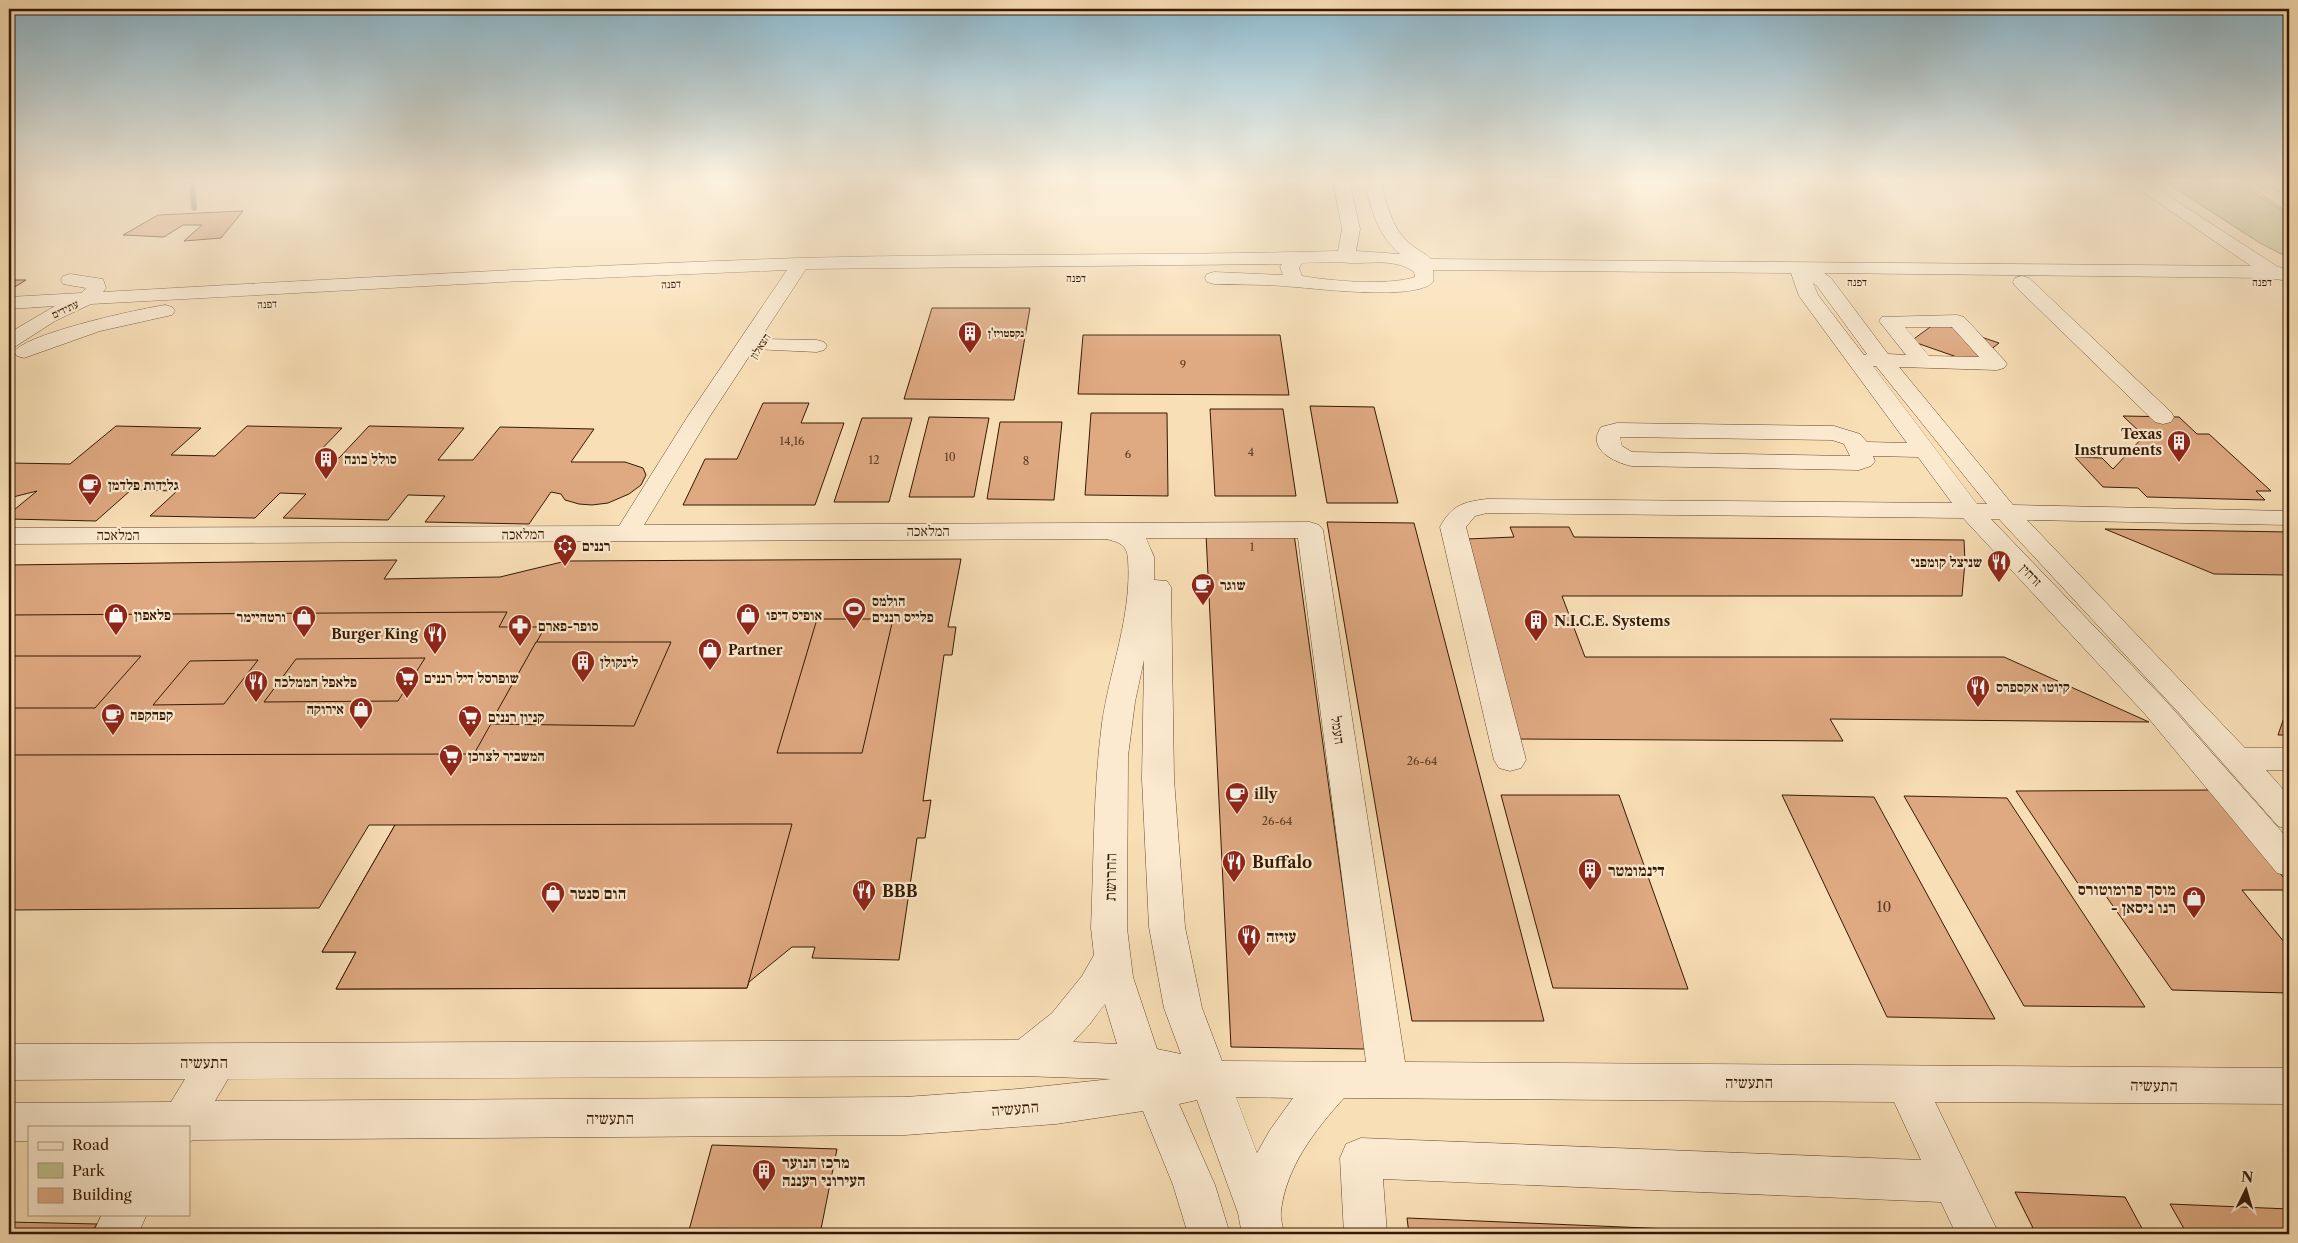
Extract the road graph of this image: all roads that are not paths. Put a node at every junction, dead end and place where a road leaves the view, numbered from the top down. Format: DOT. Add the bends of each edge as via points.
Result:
graph roads {
  1 [pos="1351,238"];
  2 [pos="1393,238"];
  3 [pos="2223,238"];
  4 [pos="2230,238"];
  5 [pos="2242,250"];
  6 [pos="1344,257"];
  7 [pos="1297,258"];
  8 [pos="1423,270"];
  9 [pos="802,271"];
  10 [pos="1808,275"];
  11 [pos="2221,277"];
  12 [pos="2285,279"];
  13 [pos="70,280"];
  14 [pos="1295,281"];
  15 [pos="2022,282"];
  16 [pos="9,303"];
  17 [pos="83,307"];
  18 [pos="165,311"];
  19 [pos="48,317"];
  20 [pos="9,318"];
  21 [pos="761,345"];
  22 [pos="818,346"];
  23 [pos="14,351"];
  24 [pos="1856,360"];
  25 [pos="1882,360"];
  26 [pos="1923,362"];
  27 [pos="699,416"];
  28 [pos="2163,417"];
  29 [pos="1860,449"];
  30 [pos="1924,450"];
  31 [pos="1970,511"];
  32 [pos="2006,512"];
  33 [pos="2289,518"];
  34 [pos="1158,530"];
  35 [pos="1104,531"];
  36 [pos="627,533"];
  37 [pos="9,536"];
  38 [pos="2236,758"];
  39 [pos="2289,759"];
  40 [pos="1510,760"];
  41 [pos="2289,816"];
  42 [pos="2289,863"];
  43 [pos="1113,955"];
  44 [pos="1024,1059"];
  45 [pos="9,1062"];
  46 [pos="217,1062"];
  47 [pos="1148,1078"];
  48 [pos="1208,1078"];
  49 [pos="1335,1080"];
  50 [pos="1388,1080"];
  51 [pos="1905,1083"];
  52 [pos="2289,1086"];
  53 [pos="9,1122"];
  54 [pos="180,1123"];
  55 [pos="1952,1182"];
  56 [pos="125,1216"];
  57 [pos="1261,1224"];
  58 [pos="114,1234"];
  59 [pos="1209,1234"];
  60 [pos="1366,1234"];
  61 [pos="1978,1234"];
  1 -- 6 [label="street"];
  2 -- 8 [label="street"];
  3 -- 5 [label="street"];
  4 -- 12 [label="street"];
  5 -- 11 [label="street" via="2244,260"];
  5 -- 12 [label="street"];
  6 -- 7 [label="street, דפנה"];
  6 -- 8 [label="street, דפנה" via="1406,260"];
  7 -- 9 [label="street, דפנה"];
  7 -- 14 [label="street" via="1289,267"];
  8 -- 10 [label="street, דפנה" via="1455,277"];
  8 -- 14 [label="street, דפנה" via="1408,286 1318,285"];
  9 -- 14 [label="street, דפנה"];
  9 -- 17 [label="street, דפנה" via="550,274"];
  9 -- 18 [label="street, דפנה"];
  9 -- 21 [label="street, הצאלון"];
  9 -- 27 [label="street, הצאלון"];
  10 -- 11 [label="street, דפנה"];
  10 -- 15 [label="street, דפנה"];
  10 -- 24 [label="street, זרחין" via="1809,296"];
  10 -- 25 [label="street, זרחין"];
  11 -- 12 [label="street"];
  11 -- 15 [label="street, דפנה"];
  13 -- 17 [label="street" via="96,283"];
  15 -- 28 [label="street"];
  16 -- 17 [label="street"];
  17 -- 18 [label="street, דפנה"];
  17 -- 19 [label="street, דפנה"];
  17 -- 23 [label="street, עתידים"];
  18 -- 23 [label="street" via="89,326"];
  19 -- 20 [label="street, דפנה"];
  19 -- 23 [label="street, עתידים"];
  21 -- 22 [label="street"];
  21 -- 27 [label="street, הצאלון" via="720,410"];
  24 -- 25 [label="street"];
  24 -- 30 [label="street, זרחין"];
  25 -- 26 [label="street"];
  25 -- 32 [label="street, זרחין"];
  27 -- 36 [label="street, הצאלון"];
  29 -- 29 [label="street" via="1852,439 1834,433 1617,430 1609,432 1608,438 1617,455 1631,459 1859,463 1863,461"];
  29 -- 30 [label="street"];
  30 -- 31 [label="street, זרחין"];
  31 -- 32 [label="street"];
  31 -- 40 [label="street" via="1487,506 1469,509 1458,516 1454,527"];
  31 -- 42 [label="street, זרחין" via="2156,707"];
  32 -- 33 [label="street"];
  32 -- 38 [label="street, זרחין"];
  34 -- 35 [label="street, המלאכה"];
  34 -- 48 [label="street" via="1158,779 1167,928 1183,1008"];
  34 -- 50 [label="street, העמל" via="1310,530"];
  35 -- 36 [label="street, המלאכה"];
  35 -- 43 [label="street, החרושת" via="1127,535 1136,543 1141,557 1142,609 1120,702 1113,756 1109,928"];
  36 -- 37 [label="street, המלאכה"];
  38 -- 39 [label="street"];
  38 -- 41 [label="street, זרחין"];
  43 -- 44 [label="street" via="1081,1010 1057,1035"];
  43 -- 47 [label="street, החרושת" via="1115,977"];
  44 -- 46 [label="street, התעשיה"];
  44 -- 47 [label="street, התעשיה" via="1092,1060"];
  45 -- 46 [label="street, התעשיה"];
  46 -- 54 [label="street"];
  47 -- 48 [label="street, התעשיה"];
  47 -- 54 [label="street, התעשיה" via="1006,1110 906,1116"];
  47 -- 59 [label="street, החרושת" via="1194,1185"];
  48 -- 49 [label="street, התעשיה"];
  48 -- 57 [label="street"];
  49 -- 50 [label="street, התעשיה"];
  49 -- 57 [label="street" via="1306,1110 1271,1169"];
  50 -- 51 [label="street, התעשיה"];
  51 -- 52 [label="street, התעשיה"];
  51 -- 55 [label="street"];
  53 -- 54 [label="street, התעשיה"];
  55 -- 60 [label="street" via="1360,1158"];
  55 -- 61 [label="street"];
  56 -- 58 [label="street"];
}
